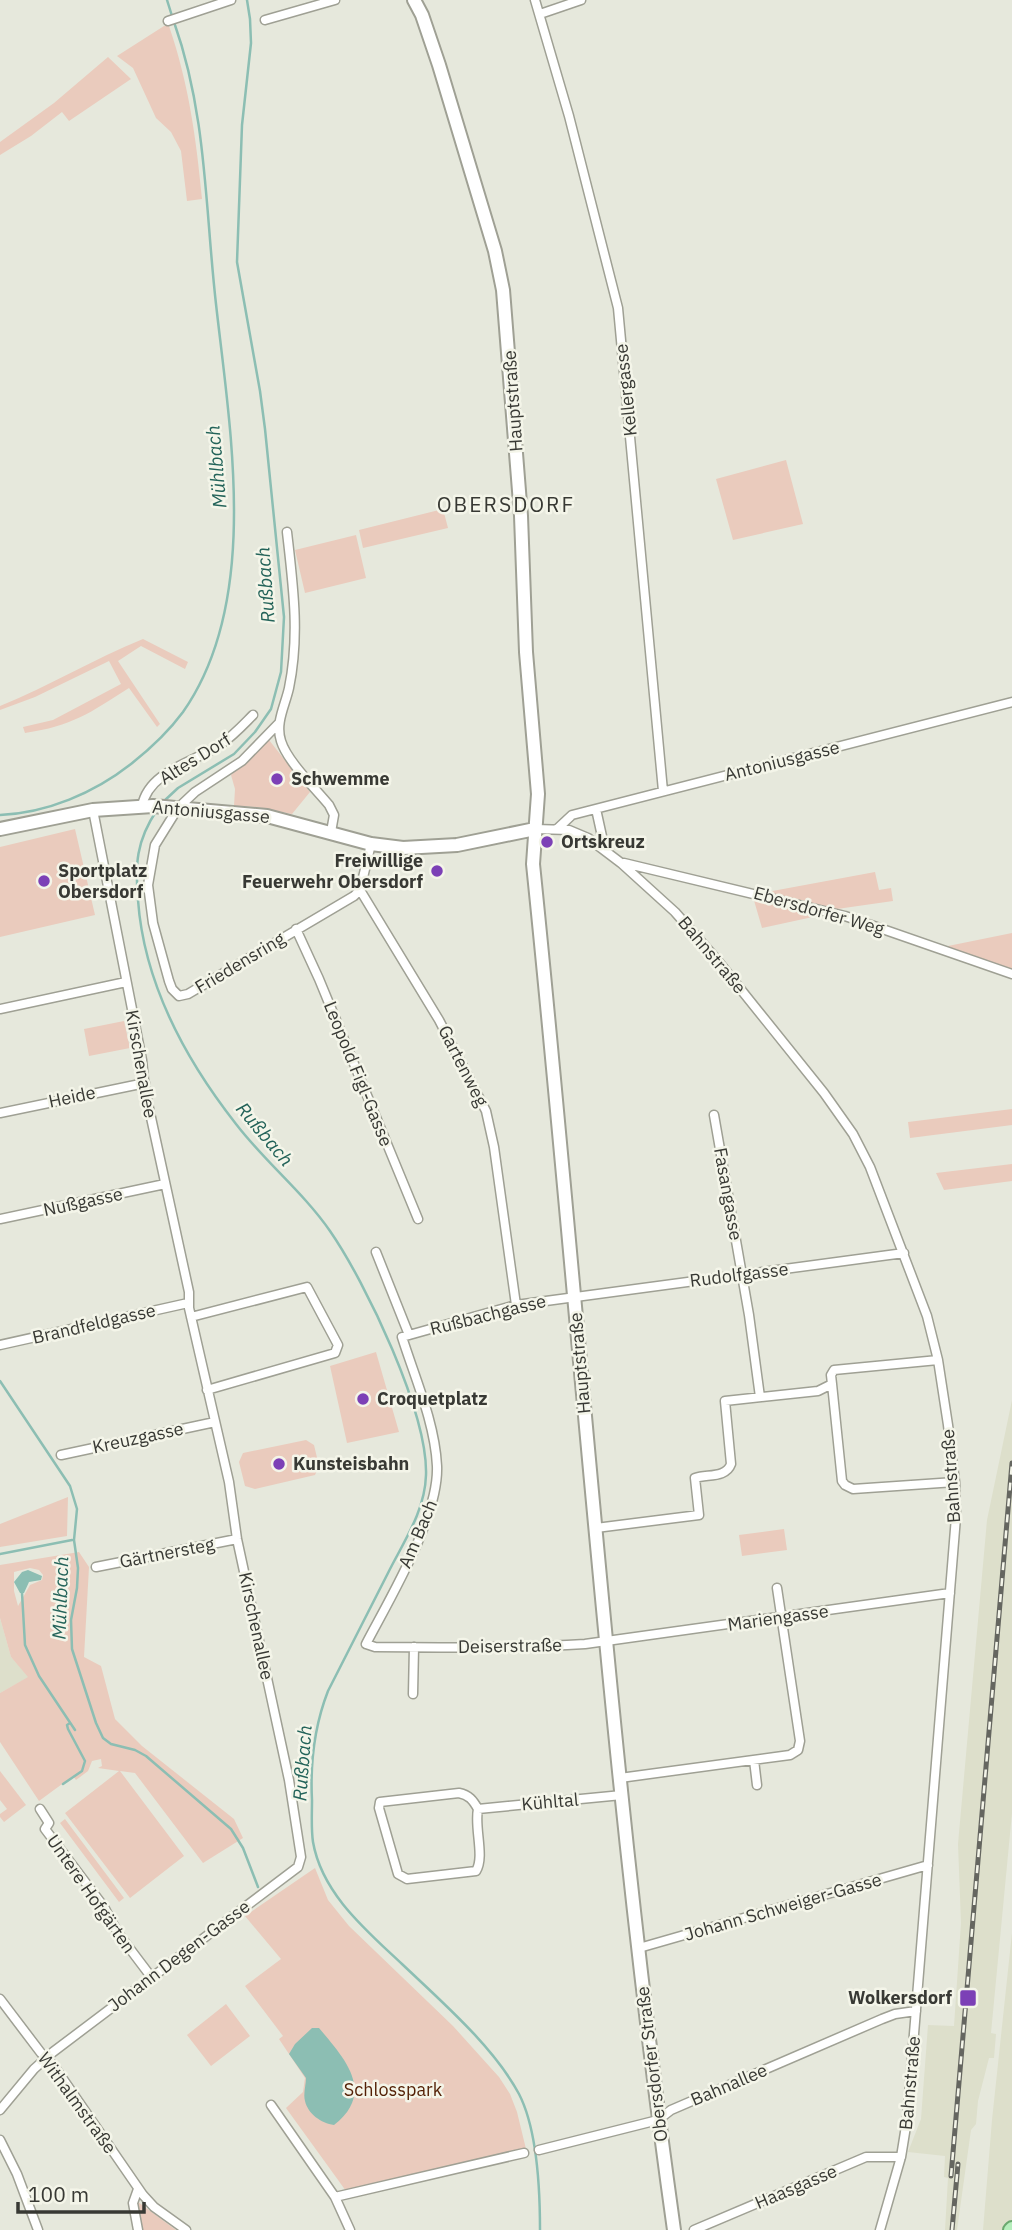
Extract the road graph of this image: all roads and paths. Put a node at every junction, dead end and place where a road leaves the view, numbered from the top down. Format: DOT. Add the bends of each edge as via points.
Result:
graph roads {
  1 [pos="232,0"];
  2 [pos="335,0"];
  3 [pos="414,0"];
  4 [pos="535,0"];
  5 [pos="581,0"];
  6 [pos="540,14"];
  7 [pos="173,20"];
  8 [pos="265,20"];
  9 [pos="288,532"];
  10 [pos="1012,702"];
  11 [pos="253,715"];
  12 [pos="279,723"];
  13 [pos="663,791"];
  14 [pos="148,806"];
  15 [pos="175,808"];
  16 [pos="596,809"];
  17 [pos="93,810"];
  18 [pos="536,822"];
  19 [pos="557,828"];
  20 [pos="0,829"];
  21 [pos="331,832"];
  22 [pos="370,844"];
  23 [pos="605,850"];
  24 [pos="621,863"];
  25 [pos="360,890"];
  26 [pos="296,929"];
  27 [pos="1012,974"];
  28 [pos="126,982"];
  29 [pos="0,1009"];
  30 [pos="145,1083"];
  31 [pos="0,1113"];
  32 [pos="713,1115"];
  33 [pos="165,1184"];
  34 [pos="0,1219"];
  35 [pos="418,1219"];
  36 [pos="376,1252"];
  37 [pos="904,1253"];
  38 [pos="741,1275"];
  39 [pos="574,1296"];
  40 [pos="188,1303"];
  41 [pos="516,1305"];
  42 [pos="191,1317"];
  43 [pos="406,1336"];
  44 [pos="0,1345"];
  45 [pos="938,1360"];
  46 [pos="832,1384"];
  47 [pos="207,1390"];
  48 [pos="760,1397"];
  49 [pos="215,1422"];
  50 [pos="61,1455"];
  51 [pos="955,1482"];
  52 [pos="596,1528"];
  53 [pos="237,1539"];
  54 [pos="96,1567"];
  55 [pos="778,1588"];
  56 [pos="950,1593"];
  57 [pos="781,1617"];
  58 [pos="606,1642"];
  59 [pos="366,1644"];
  60 [pos="414,1647"];
  61 [pos="413,1694"];
  62 [pos="754,1760"];
  63 [pos="620,1778"];
  64 [pos="289,1780"];
  65 [pos="757,1785"];
  66 [pos="622,1796"];
  67 [pos="478,1809"];
  68 [pos="40,1810"];
  69 [pos="928,1866"];
  70 [pos="632,1898"];
  71 [pos="639,1948"];
  72 [pos="152,1978"];
  73 [pos="0,1999"];
  74 [pos="916,2011"];
  75 [pos="46,2058"];
  76 [pos="271,2105"];
  77 [pos="0,2110"];
  78 [pos="658,2120"];
  79 [pos="0,2140"];
  80 [pos="539,2150"];
  81 [pos="524,2153"];
  82 [pos="901,2157"];
  83 [pos="138,2189"];
  84 [pos="335,2197"];
  85 [pos="38,2230"];
  86 [pos="138,2230"];
  87 [pos="186,2230"];
  88 [pos="350,2230"];
  89 [pos="674,2230"];
  90 [pos="694,2230"];
  91 [pos="880,2230"];
  1 -- 7 [label="street"];
  2 -- 8 [label="street"];
  3 -- 18 [label="main road, Hauptstraße" via="439,65 503,290 522,516"];
  4 -- 6 [label="street, Kellergasse"];
  5 -- 6 [label="street"];
  6 -- 13 [label="street, Kellergasse" via="618,308"];
  9 -- 12 [label="street" via="296,617 292,674"];
  10 -- 13 [label="street, Antoniusgasse"];
  11 -- 14 [label="street, Altes Dorf" via="220,746 159,779 144,797"];
  12 -- 15 [label="street" via="242,761"];
  12 -- 21 [label="street" via="284,749 334,815"];
  13 -- 16 [label="street, Antoniusgasse"];
  14 -- 15 [label="main road, Antoniusgasse"];
  14 -- 17 [label="main road, Antoniusgasse"];
  15 -- 21 [label="main road, Antoniusgasse" via="267,816"];
  15 -- 26 [label="street, Friedensring" via="155,845 148,885 158,947 175,993 188,994"];
  16 -- 19 [label="street, Antoniusgasse" via="572,815"];
  16 -- 23 [label="street"];
  17 -- 20 [label="main road, Antoniusgasse"];
  17 -- 28 [label="street, Kirschenallee"];
  18 -- 19 [label="street"];
  18 -- 22 [label="main road, Antoniusgasse" via="439,848"];
  18 -- 39 [label="main road, Hauptstraße" via="533,864"];
  19 -- 23 [label="street, Bahnstraße" via="578,832"];
  21 -- 22 [label="main road, Antoniusgasse"];
  22 -- 25 [label="street"];
  23 -- 24 [label="street, Bahnstraße"];
  24 -- 27 [label="street, Ebersdorfer Weg" via="845,916"];
  24 -- 37 [label="street, Bahnstraße" via="675,912 719,961 845,1121 870,1167"];
  25 -- 26 [label="street, Friedensring"];
  25 -- 41 [label="street, Gartenweg" via="439,1020 486,1111"];
  26 -- 35 [label="street, Leopold Figl-Gasse"];
  28 -- 29 [label="street"];
  28 -- 30 [label="street, Kirschenallee"];
  30 -- 31 [label="street, Heide"];
  30 -- 33 [label="street, Kirschenallee"];
  32 -- 38 [label="street, Fasangasse"];
  33 -- 34 [label="street, Nußgasse"];
  33 -- 40 [label="street, Kirschenallee"];
  36 -- 43 [label="street, Am Bach"];
  37 -- 38 [label="street, Rudolfgasse"];
  37 -- 45 [label="street, Bahnstraße"];
  38 -- 39 [label="street, Rudolfgasse"];
  38 -- 48 [label="street, Fasangasse"];
  39 -- 41 [label="street, Rußbachgasse"];
  39 -- 52 [label="main road, Hauptstraße"];
  40 -- 42 [label="street, Kirschenallee"];
  40 -- 44 [label="street, Brandfeldgasse"];
  41 -- 43 [label="street, Rußbachgasse"];
  42 -- 47 [label="street, Kirschenallee"];
  42 -- 47 [label="street" via="307,1287 338,1345 335,1353"];
  43 -- 59 [label="street, Am Bach" via="430,1424 437,1478 426,1523"];
  45 -- 46 [label="street" via="834,1370"];
  45 -- 51 [label="street, Bahnstraße"];
  46 -- 48 [label="street" via="818,1391"];
  46 -- 51 [label="street" via="845,1485 853,1489"];
  47 -- 49 [label="street, Kirschenallee"];
  48 -- 52 [label="street" via="725,1401 731,1464 722,1474 695,1478 699,1515"];
  49 -- 50 [label="street, Kreuzgasse"];
  49 -- 53 [label="street, Kirschenallee"];
  51 -- 56 [label="street, Bahnstraße"];
  52 -- 58 [label="main road, Hauptstraße"];
  53 -- 54 [label="street, Gärtnersteg"];
  53 -- 64 [label="street, Kirschenallee"];
  55 -- 57 [label="street"];
  56 -- 57 [label="street, Mariengasse"];
  56 -- 69 [label="street, Bahnstraße"];
  57 -- 58 [label="street, Mariengasse"];
  57 -- 62 [label="street" via="800,1741 798,1750 790,1755"];
  58 -- 60 [label="street, Deiserstraße"];
  58 -- 63 [label="main road, Hauptstraße"];
  59 -- 60 [label="street, Deiserstraße"];
  60 -- 61 [label="street"];
  62 -- 63 [label="street"];
  62 -- 65 [label="street"];
  63 -- 66 [label="main road, Hauptstraße"];
  64 -- 72 [label="street, Johann Degen-Gasse" via="301,1857 298,1867"];
  66 -- 67 [label="street, Kühltal"];
  66 -- 70 [label="main road, Hauptstraße"];
  67 -- 67 [label="street" via="472,1799 458,1793 377,1801 398,1874 407,1879 477,1871"];
  68 -- 72 [label="street, Untere Hofgärten" via="49,1823 45,1829"];
  69 -- 71 [label="street, Johann Schweiger-Gasse"];
  69 -- 74 [label="street, Bahnstraße"];
  70 -- 71 [label="main road, Obersdorfer Straße"];
  71 -- 78 [label="main road, Obersdorfer Straße"];
  72 -- 75 [label="street, Johann Degen-Gasse"];
  73 -- 75 [label="street, Withalmstraße"];
  74 -- 78 [label="street, Bahnallee" via="882,2019 670,2110"];
  74 -- 82 [label="street, Bahnstraße"];
  75 -- 77 [label="street, Johann Degen-Gasse"];
  75 -- 83 [label="street, Withalmstraße"];
  76 -- 84 [label="street"];
  78 -- 80 [label="street, Bahnallee"];
  78 -- 89 [label="main road, Obersdorfer Straße"];
  79 -- 85 [label="street"];
  81 -- 84 [label="street"];
  82 -- 90 [label="street, Haasgasse" via="866,2157"];
  82 -- 91 [label="street, Bahnstraße"];
  83 -- 86 [label="street" via="133,2203"];
  83 -- 87 [label="street, Withalmstraße" via="153,2207"];
  84 -- 88 [label="street"];
}
